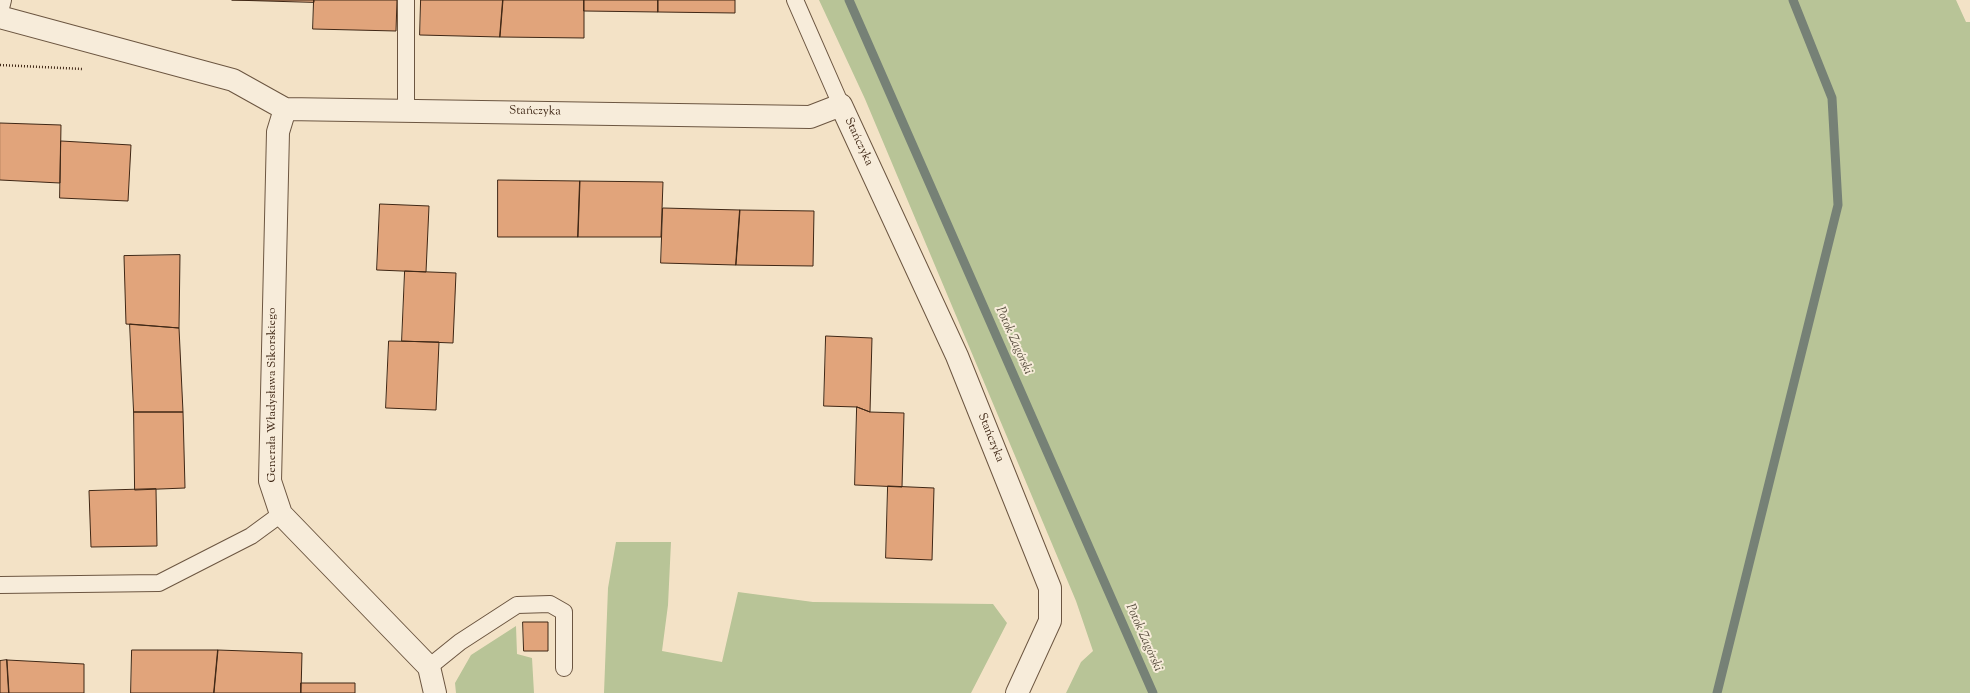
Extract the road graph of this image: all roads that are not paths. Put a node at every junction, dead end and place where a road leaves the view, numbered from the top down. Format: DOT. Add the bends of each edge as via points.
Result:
graph roads {
  1 [pos="4,0"];
  2 [pos="406,0"];
  3 [pos="795,0"];
  4 [pos="0,12"];
  5 [pos="0,17"];
  6 [pos="841,105"];
  7 [pos="285,109"];
  8 [pos="406,109"];
  9 [pos="281,514"];
  10 [pos="0,585"];
  11 [pos="429,667"];
  12 [pos="564,668"];
  13 [pos="435,693"];
  14 [pos="1017,693"];
  1 -- 4 [label="lane"];
  2 -- 8 [label="lane"];
  3 -- 6 [label="lane"];
  5 -- 7 [label="street" via="233,80"];
  6 -- 8 [label="street, Stańczyka" via="810,117"];
  6 -- 14 [label="street, Stańczyka" via="956,356 1050,588 1050,621"];
  7 -- 8 [label="street, Stańczyka"];
  7 -- 9 [label="street, Generała Władysława Sikorskiego" via="278,132 270,481"];
  9 -- 10 [label="lane" via="251,536 159,582"];
  9 -- 11 [label="street, Generała Władysława Sikorskiego"];
  11 -- 12 [label="lane" via="460,642 517,605 550,604 564,612"];
  11 -- 13 [label="street"];
}
